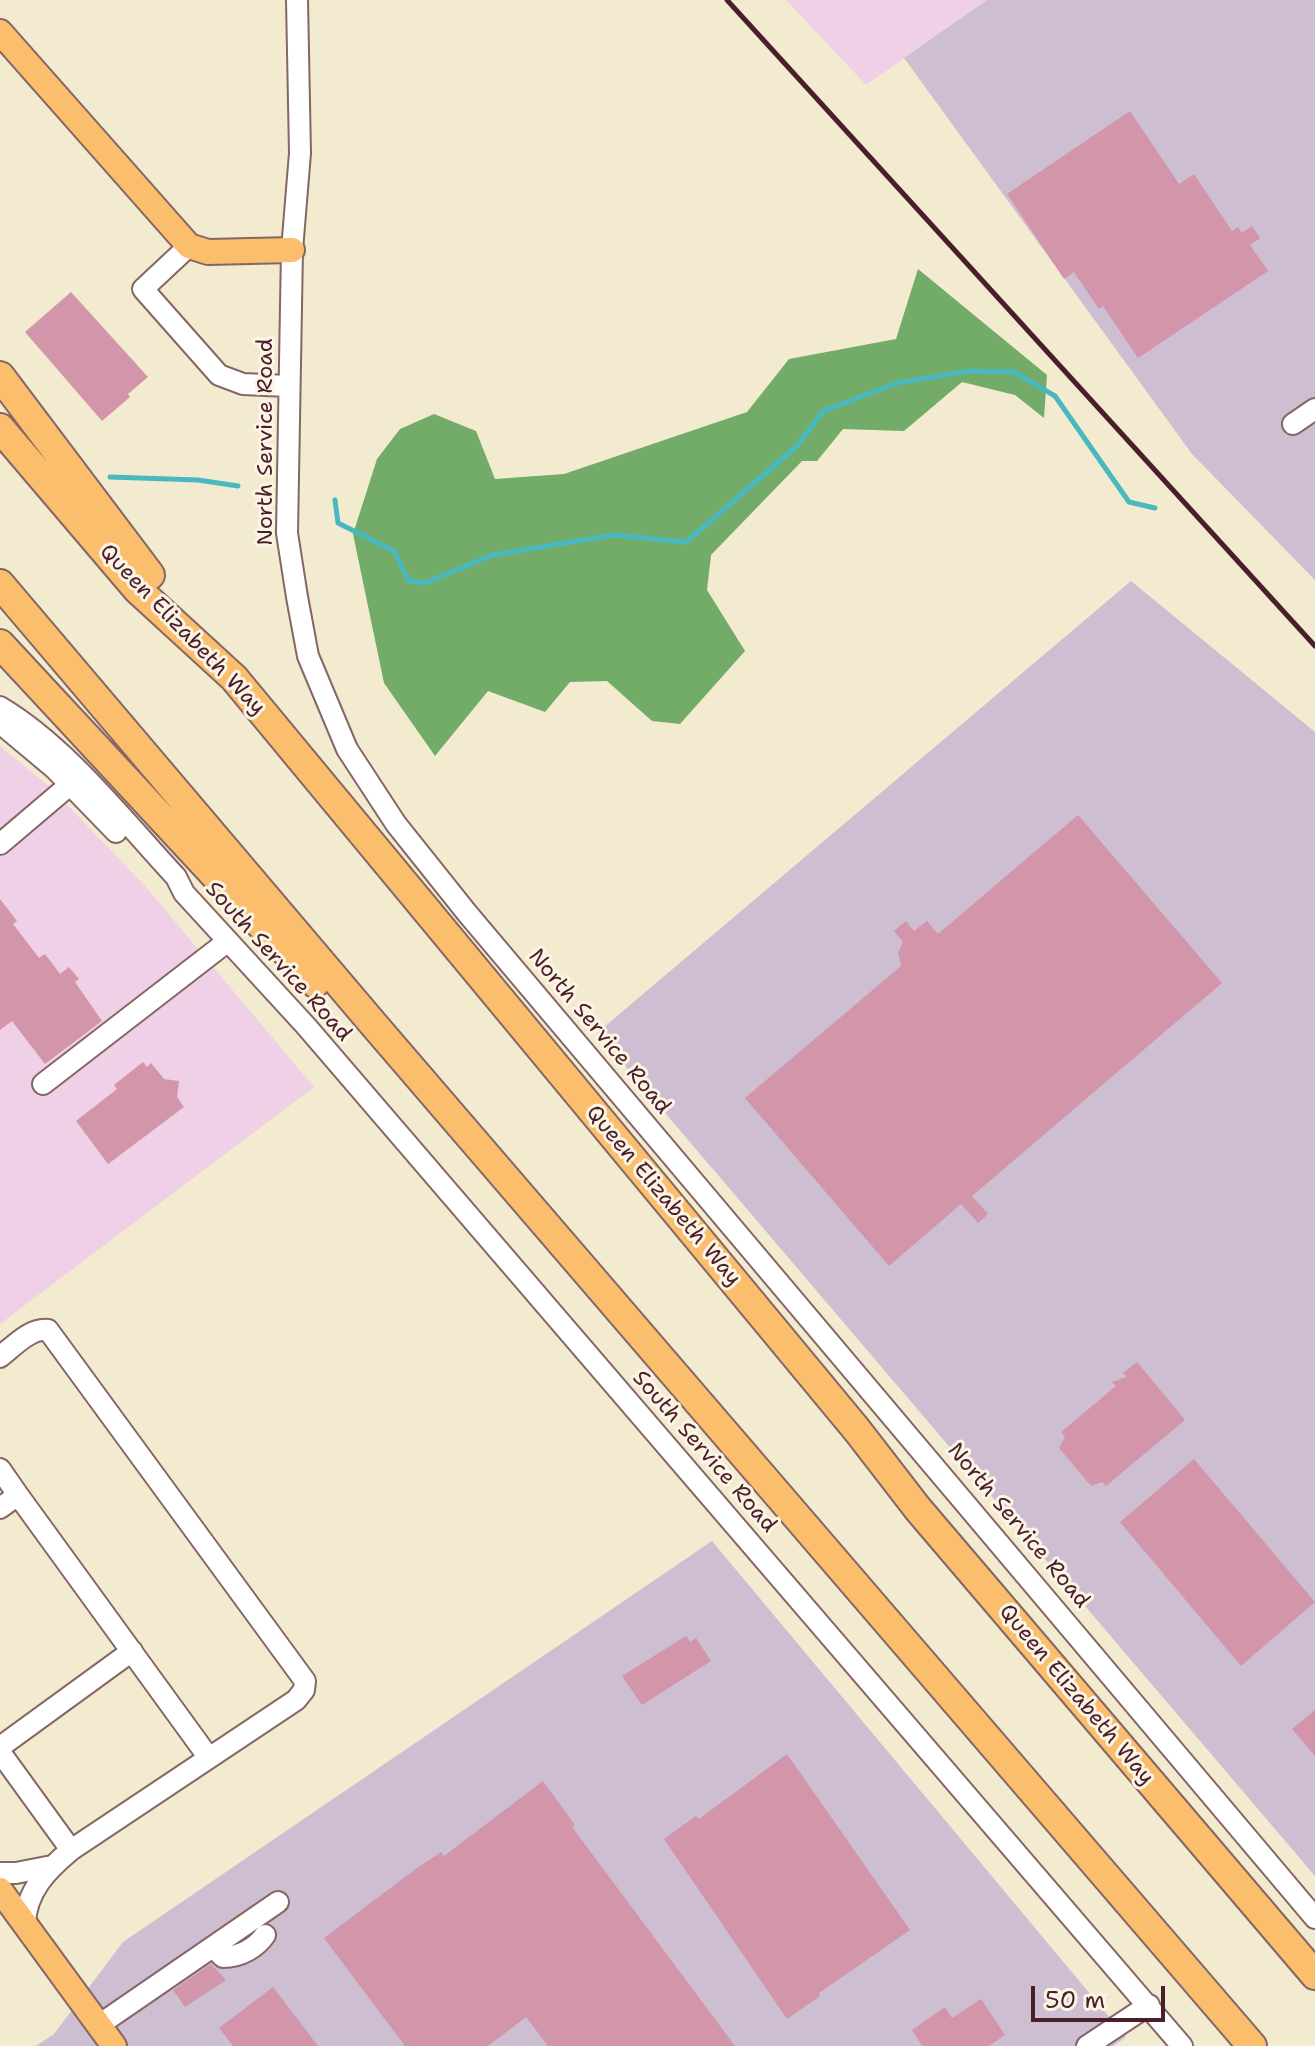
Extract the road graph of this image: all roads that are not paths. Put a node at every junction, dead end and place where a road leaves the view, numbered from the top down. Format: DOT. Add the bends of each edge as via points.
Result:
graph roads {
  1 [pos="297,0"];
  2 [pos="0,32"];
  3 [pos="189,246"];
  4 [pos="292,250"];
  5 [pos="0,376"];
  6 [pos="288,386"];
  7 [pos="1315,409"];
  8 [pos="1293,424"];
  9 [pos="0,428"];
  10 [pos="0,584"];
  11 [pos="0,644"];
  12 [pos="234,678"];
  13 [pos="0,707"];
  14 [pos="0,723"];
  15 [pos="75,780"];
  16 [pos="0,844"];
  17 [pos="228,941"];
  18 [pos="375,1026"];
  19 [pos="43,1084"];
  20 [pos="0,1357"];
  21 [pos="0,1469"];
  22 [pos="18,1495"];
  23 [pos="0,1508"];
  24 [pos="132,1651"];
  25 [pos="0,1749"];
  26 [pos="209,1758"];
  27 [pos="71,1850"];
  28 [pos="52,1866"];
  29 [pos="0,1873"];
  30 [pos="0,1890"];
  31 [pos="278,1902"];
  32 [pos="1315,1918"];
  33 [pos="25,1924"];
  34 [pos="265,1935"];
  35 [pos="213,1947"];
  36 [pos="1315,1975"];
  37 [pos="1149,2005"];
  38 [pos="99,2025"];
  39 [pos="114,2046"];
  40 [pos="1087,2046"];
  41 [pos="1182,2046"];
  42 [pos="1252,2046"];
  1 -- 4 [label="street, North Service Road" via="300,153"];
  2 -- 3 [label="main road"];
  3 -- 4 [label="main road" via="208,252"];
  3 -- 6 [label="street" via="143,289 219,375 243,384"];
  4 -- 6 [label="street, North Service Road"];
  5 -- 12 [label="highway" via="113,529"];
  6 -- 32 [label="street, North Service Road" via="287,533 308,656 347,749 396,824"];
  7 -- 8 [label="street"];
  9 -- 12 [label="highway, Queen Elizabeth Way" via="138,590"];
  10 -- 18 [label="highway"];
  11 -- 18 [label="highway" via="314,982"];
  12 -- 36 [label="highway, Queen Elizabeth Way" via="918,1509"];
  13 -- 15 [label="street, South Service Road" via="44,738"];
  14 -- 15 [label="street, South Service Road"];
  15 -- 16 [label="street"];
  15 -- 17 [label="street, South Service Road" via="176,877"];
  17 -- 19 [label="street"];
  17 -- 37 [label="street, South Service Road"];
  18 -- 42 [label="highway"];
  20 -- 26 [label="street" via="30,1334 48,1330 305,1681 296,1700"];
  21 -- 22 [label="street"];
  22 -- 23 [label="street"];
  22 -- 24 [label="street"];
  24 -- 25 [label="street"];
  24 -- 26 [label="street"];
  25 -- 27 [label="street"];
  26 -- 27 [label="street"];
  27 -- 28 [label="street"];
  28 -- 29 [label="street"];
  28 -- 33 [label="street" via="30,1897"];
  30 -- 33 [label="main road"];
  31 -- 35 [label="street"];
  33 -- 38 [label="main road"];
  34 -- 35 [label="street" via="257,1945 231,1957"];
  35 -- 38 [label="street"];
  37 -- 40 [label="street"];
  37 -- 41 [label="street, South Service Road"];
  38 -- 39 [label="main road"];
}
